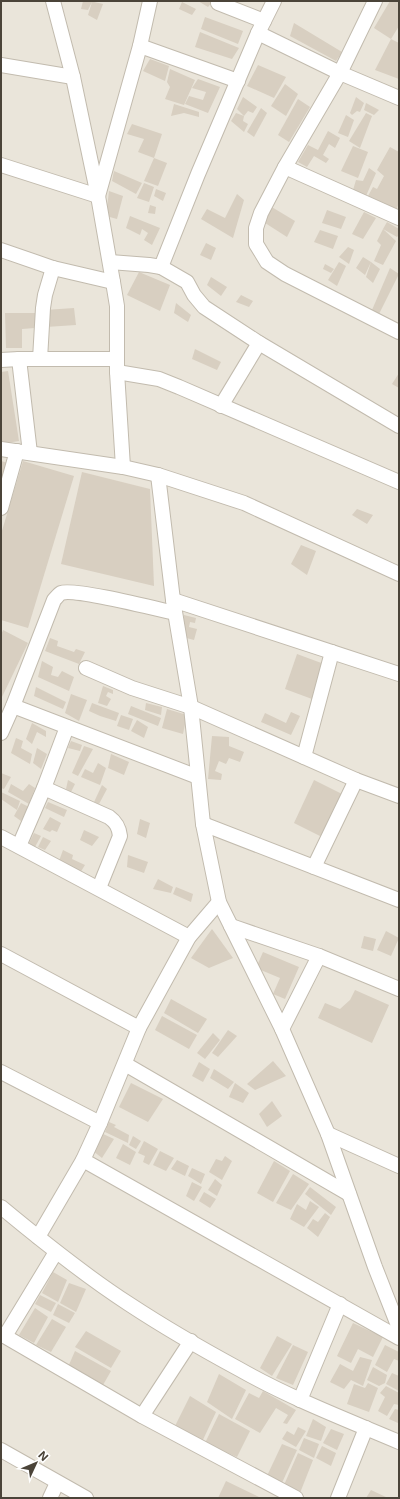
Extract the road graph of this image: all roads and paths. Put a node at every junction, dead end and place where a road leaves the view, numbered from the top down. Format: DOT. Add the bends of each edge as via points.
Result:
graph roads {
  1 [pos="53,1"];
  2 [pos="150,1"];
  3 [pos="274,1"];
  4 [pos="375,1"];
  5 [pos="218,3"];
  6 [pos="261,27"];
  7 [pos="140,46"];
  8 [pos="1,65"];
  9 [pos="340,73"];
  10 [pos="73,77"];
  11 [pos="238,81"];
  12 [pos="399,98"];
  13 [pos="1,165"];
  14 [pos="285,167"];
  15 [pos="95,199"];
  16 [pos="399,218"];
  17 [pos="1,250"];
  18 [pos="110,262"];
  19 [pos="161,267"];
  20 [pos="53,268"];
  21 [pos="113,282"];
  22 [pos="399,332"];
  23 [pos="259,342"];
  24 [pos="19,359"];
  25 [pos="40,359"];
  26 [pos="1,360"];
  27 [pos="117,366"];
  28 [pos="221,406"];
  29 [pos="399,426"];
  30 [pos="1,449"];
  31 [pos="24,452"];
  32 [pos="123,467"];
  33 [pos="158,474"];
  34 [pos="399,482"];
  35 [pos="1,508"];
  36 [pos="399,574"];
  37 [pos="174,607"];
  38 [pos="332,652"];
  39 [pos="86,668"];
  40 [pos="399,674"];
  41 [pos="13,706"];
  42 [pos="190,707"];
  43 [pos="67,727"];
  44 [pos="1,733"];
  45 [pos="304,757"];
  46 [pos="198,777"];
  47 [pos="356,780"];
  48 [pos="44,788"];
  49 [pos="399,796"];
  50 [pos="203,824"];
  51 [pos="1,837"];
  52 [pos="19,846"];
  53 [pos="314,867"];
  54 [pos="99,888"];
  55 [pos="399,900"];
  56 [pos="219,902"];
  57 [pos="231,926"];
  58 [pos="189,937"];
  59 [pos="1,954"];
  60 [pos="318,956"];
  61 [pos="399,989"];
  62 [pos="139,1028"];
  63 [pos="282,1028"];
  64 [pos="125,1064"];
  65 [pos="1,1072"];
  66 [pos="100,1124"];
  67 [pos="328,1134"];
  68 [pos="83,1160"];
  69 [pos="399,1166"];
  70 [pos="349,1194"];
  71 [pos="1,1207"];
  72 [pos="38,1237"];
  73 [pos="56,1252"];
  74 [pos="340,1304"];
  75 [pos="399,1328"];
  76 [pos="3,1335"];
  77 [pos="399,1338"];
  78 [pos="190,1341"];
  79 [pos="300,1400"];
  80 [pos="142,1416"];
  81 [pos="366,1428"];
  82 [pos="399,1442"];
  83 [pos="1,1450"];
  84 [pos="57,1483"];
  85 [pos="50,1498"];
  86 [pos="86,1498"];
  87 [pos="296,1498"];
  88 [pos="338,1498"];
  1 -- 10 [label="street"];
  2 -- 7 [label="street"];
  3 -- 6 [label="street"];
  4 -- 9 [label="street"];
  5 -- 6 [label="street"];
  6 -- 9 [label="street"];
  6 -- 11 [label="street"];
  7 -- 11 [label="street"];
  7 -- 15 [label="street"];
  8 -- 10 [label="street"];
  9 -- 12 [label="street"];
  9 -- 14 [label="street"];
  10 -- 15 [label="street"];
  11 -- 19 [label="street"];
  13 -- 15 [label="street"];
  14 -- 16 [label="street"];
  14 -- 22 [label="street" via="256,228 256,244 267,262 285,274"];
  15 -- 18 [label="street"];
  17 -- 20 [label="street"];
  18 -- 19 [label="street"];
  18 -- 21 [label="street"];
  19 -- 23 [label="street" via="187,282 204,307"];
  20 -- 21 [label="street"];
  20 -- 25 [label="street" via="43,308"];
  21 -- 27 [label="street" via="117,306"];
  23 -- 28 [label="street"];
  23 -- 29 [label="street"];
  24 -- 25 [label="street"];
  24 -- 26 [label="street"];
  24 -- 31 [label="street"];
  25 -- 27 [label="street"];
  27 -- 28 [label="street" via="158,379"];
  27 -- 32 [label="street"];
  28 -- 34 [label="street"];
  30 -- 31 [label="street"];
  31 -- 32 [label="street"];
  31 -- 35 [label="street"];
  32 -- 33 [label="street"];
  33 -- 36 [label="street" via="244,503"];
  33 -- 37 [label="street"];
  37 -- 38 [label="street"];
  37 -- 41 [label="street" via="85,594 61,594 54,600"];
  37 -- 42 [label="street"];
  38 -- 40 [label="street"];
  38 -- 45 [label="street"];
  39 -- 42 [label="street" via="132,688"];
  41 -- 43 [label="street"];
  41 -- 44 [label="street"];
  42 -- 45 [label="street"];
  42 -- 46 [label="street"];
  43 -- 46 [label="street"];
  43 -- 48 [label="street"];
  45 -- 47 [label="street"];
  46 -- 50 [label="street"];
  47 -- 49 [label="street"];
  47 -- 53 [label="street"];
  48 -- 52 [label="street"];
  48 -- 54 [label="street" via="116,822 120,836"];
  50 -- 53 [label="street"];
  50 -- 56 [label="street"];
  51 -- 52 [label="street"];
  52 -- 54 [label="street"];
  53 -- 55 [label="street"];
  54 -- 58 [label="street"];
  56 -- 57 [label="street"];
  56 -- 58 [label="street"];
  57 -- 60 [label="street"];
  57 -- 63 [label="street"];
  58 -- 62 [label="street"];
  59 -- 62 [label="street"];
  60 -- 61 [label="street"];
  60 -- 63 [label="street"];
  62 -- 64 [label="street"];
  63 -- 67 [label="street"];
  64 -- 66 [label="street"];
  64 -- 70 [label="street"];
  65 -- 66 [label="street"];
  66 -- 68 [label="street"];
  67 -- 69 [label="street"];
  67 -- 70 [label="street"];
  68 -- 72 [label="street"];
  68 -- 74 [label="street"];
  70 -- 75 [label="street"];
  71 -- 72 [label="street"];
  72 -- 73 [label="street"];
  73 -- 76 [label="street"];
  73 -- 78 [label="street" via="129,1304"];
  74 -- 77 [label="street"];
  74 -- 79 [label="street"];
  76 -- 80 [label="street"];
  78 -- 79 [label="street" via="239,1370"];
  78 -- 80 [label="street"];
  79 -- 81 [label="street"];
  80 -- 87 [label="street"];
  81 -- 82 [label="street"];
  81 -- 88 [label="street"];
  83 -- 84 [label="street"];
  84 -- 85 [label="street"];
  84 -- 86 [label="street"];
}
